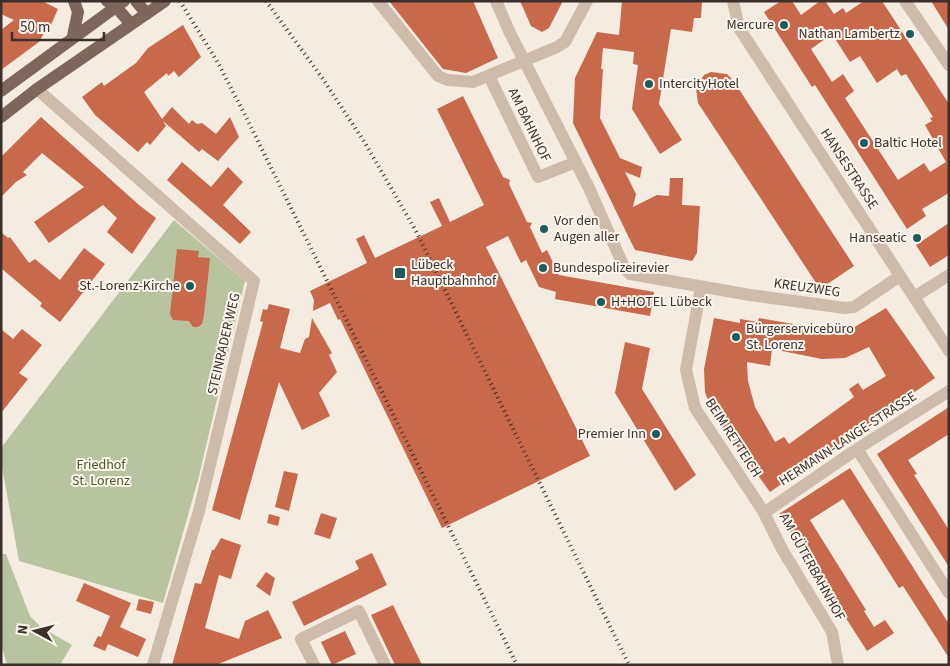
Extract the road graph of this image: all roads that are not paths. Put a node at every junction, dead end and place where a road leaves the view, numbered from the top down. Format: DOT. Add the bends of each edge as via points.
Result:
graph roads {
  1 [pos="74,1"];
  2 [pos="136,1"];
  3 [pos="165,1"];
  4 [pos="378,1"];
  5 [pos="496,1"];
  6 [pos="587,1"];
  7 [pos="733,1"];
  8 [pos="905,1"];
  9 [pos="116,3"];
  10 [pos="146,14"];
  11 [pos="131,24"];
  12 [pos="73,36"];
  13 [pos="524,62"];
  14 [pos="949,65"];
  15 [pos="489,76"];
  16 [pos="37,89"];
  17 [pos="1,91"];
  18 [pos="1,116"];
  19 [pos="576,162"];
  20 [pos="949,275"];
  21 [pos="900,276"];
  22 [pos="701,287"];
  23 [pos="914,297"];
  24 [pos="949,351"];
  25 [pos="949,391"];
  26 [pos="857,449"];
  27 [pos="764,513"];
  28 [pos="949,593"];
  29 [pos="153,665"];
  30 [pos="314,665"];
  31 [pos="385,665"];
  32 [pos="838,665"];
  1 -- 12 [label="main road" via="78,12"];
  2 -- 10 [label="main road"];
  3 -- 10 [label="main road"];
  4 -- 15 [label="street" via="438,76 458,82 473,82"];
  5 -- 13 [label="street, AM BAHNHOF"];
  6 -- 13 [label="street" via="565,42"];
  7 -- 21 [label="street, HANSESTRASSE" via="739,28"];
  8 -- 14 [label="street"];
  9 -- 11 [label="main road"];
  9 -- 12 [label="main road"];
  10 -- 11 [label="main road"];
  11 -- 16 [label="main road"];
  12 -- 17 [label="main road"];
  13 -- 15 [label="street"];
  13 -- 19 [label="street, AM BAHNHOF"];
  15 -- 19 [label="street, AM BAHNHOF" via="538,177"];
  16 -- 18 [label="main road"];
  16 -- 29 [label="street, STEINRADER WEG" via="254,281 199,511"];
  19 -- 22 [label="street, AM BAHNHOF" via="626,271 635,276"];
  20 -- 23 [label="street"];
  21 -- 22 [label="street, KREUZWEG" via="854,307 845,308"];
  21 -- 23 [label="street, HANSESTRASSE"];
  22 -- 27 [label="street, BEIM RETTEICH" via="686,360 688,390 701,419"];
  23 -- 24 [label="street, HANSESTRASSE"];
  25 -- 26 [label="street, HERMANN-LANGE-STRASSE"];
  26 -- 27 [label="street, HERMANN-LANGE-STRASSE"];
  26 -- 28 [label="street"];
  27 -- 32 [label="street, AM GÜTERBAHNHOF" via="832,632"];
  30 -- 31 [label="street" via="301,639 359,611"];
}
